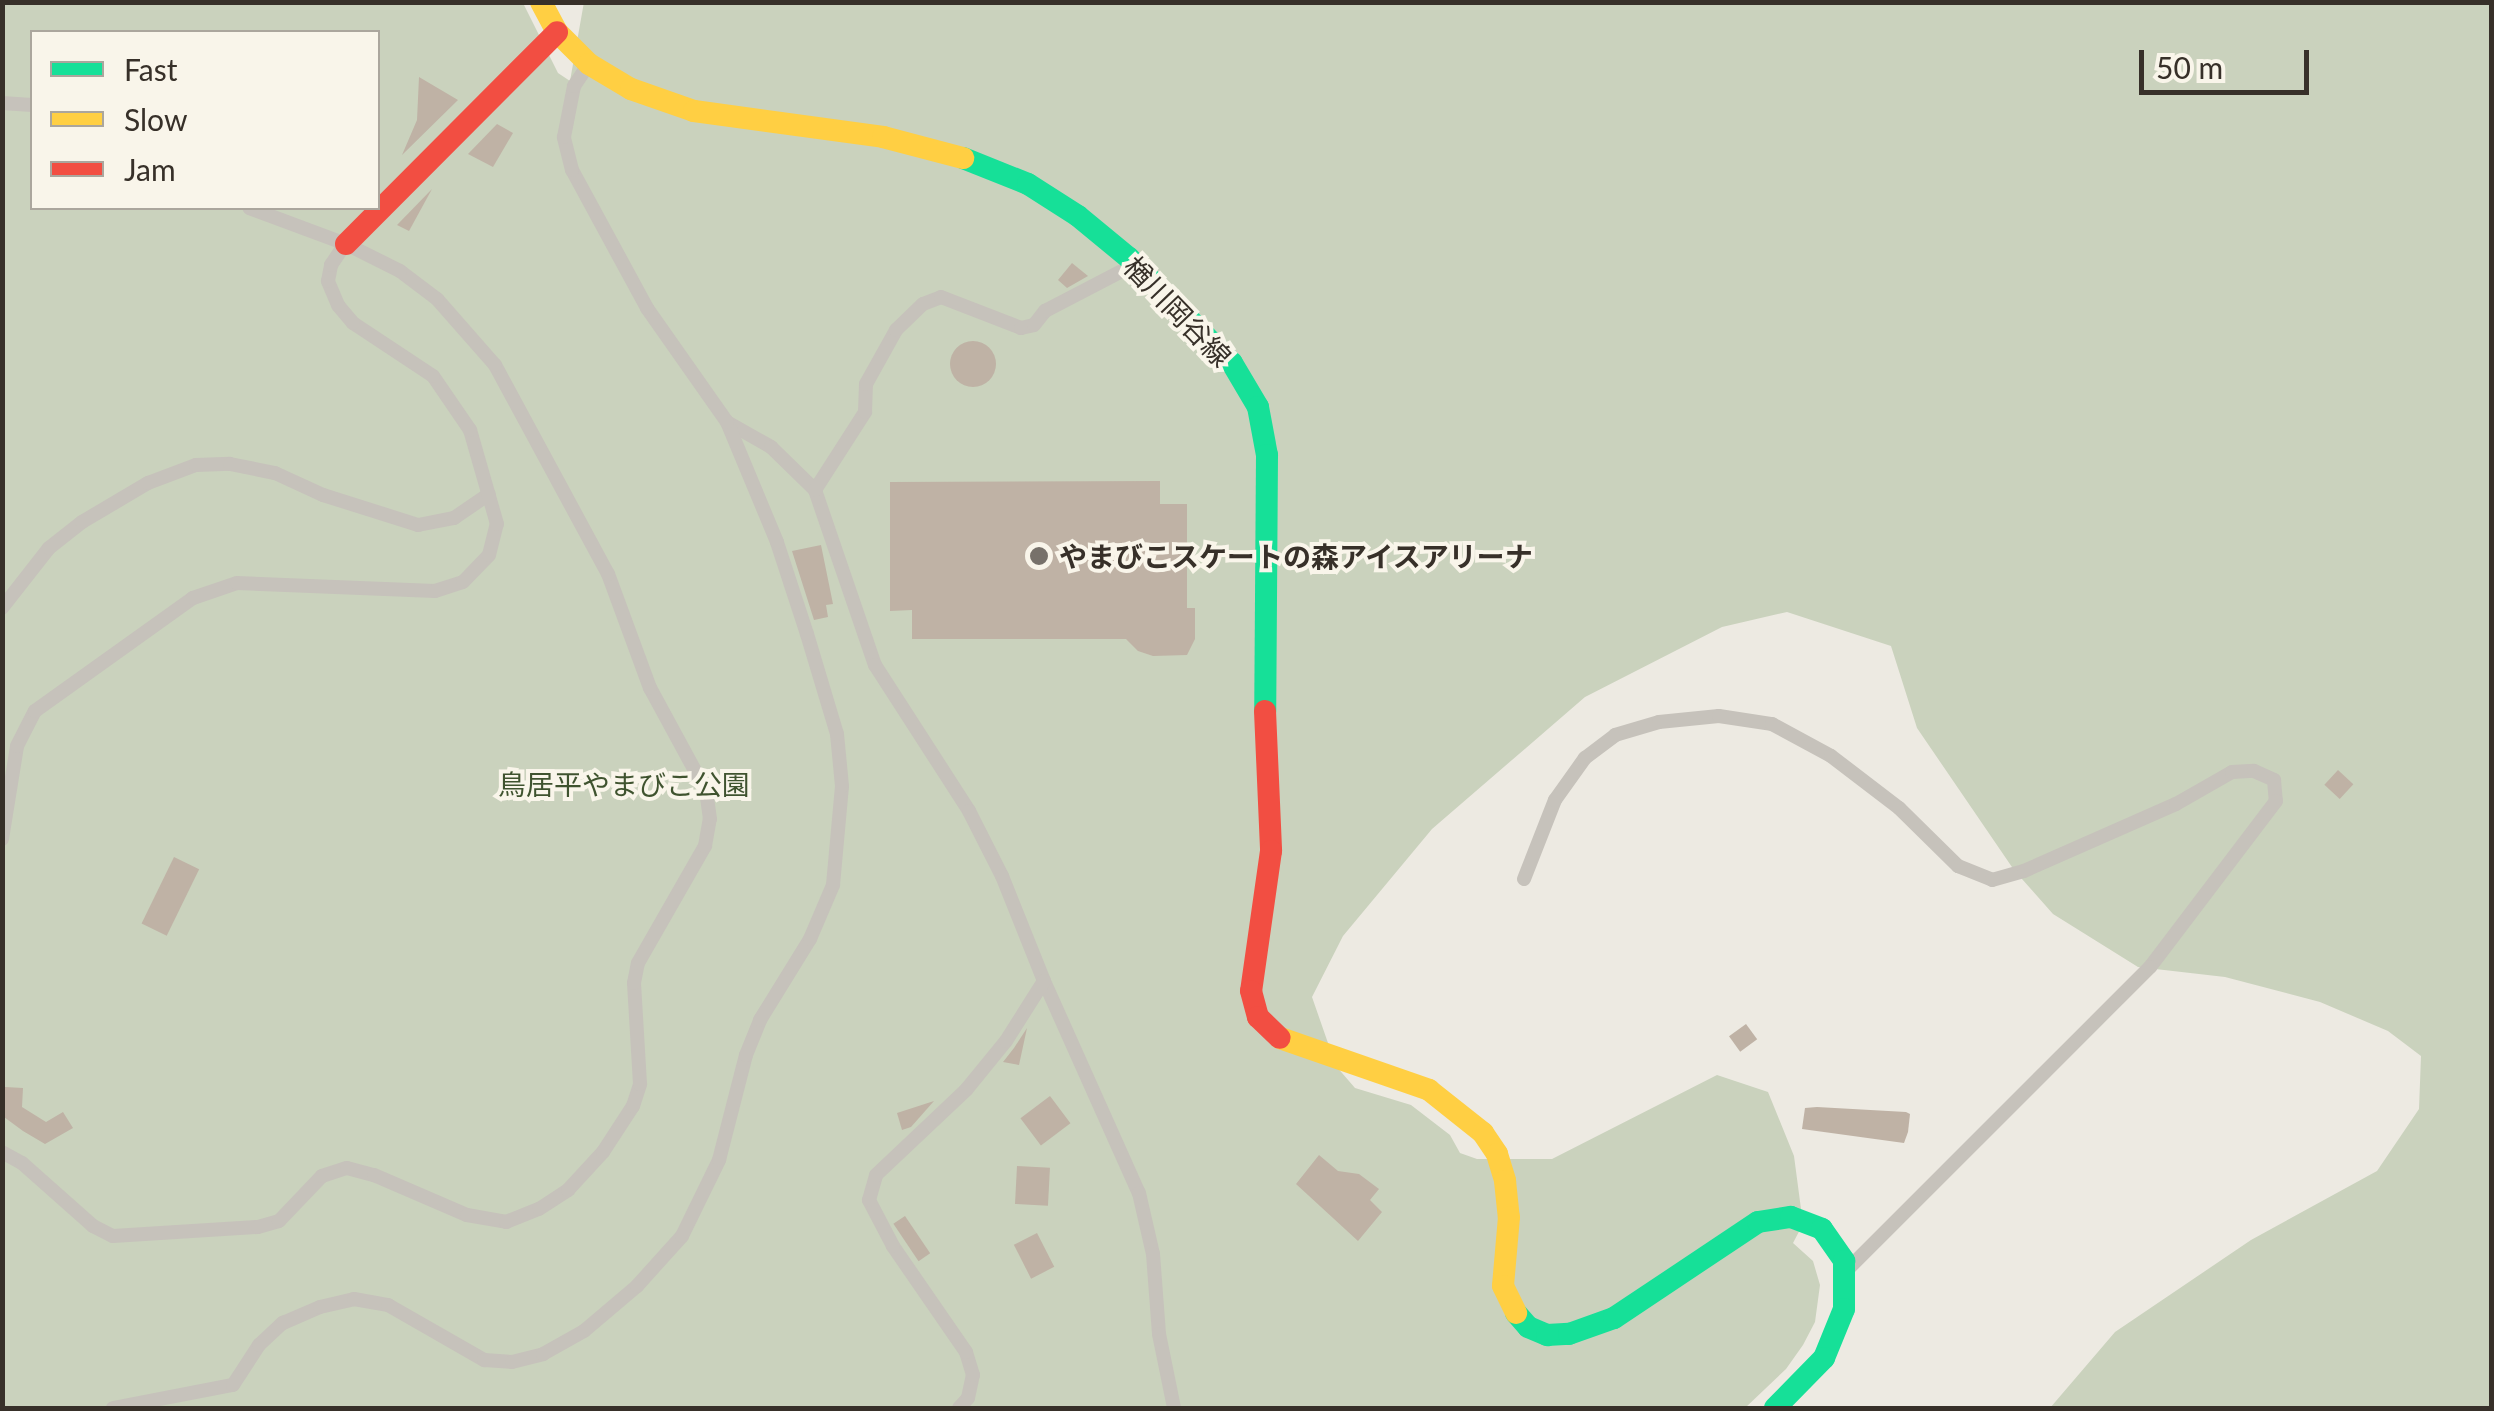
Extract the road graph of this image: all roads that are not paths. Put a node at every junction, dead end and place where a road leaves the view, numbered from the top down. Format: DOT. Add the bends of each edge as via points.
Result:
graph roads {
  1 [pos="542,2"];
  2 [pos="557,32"];
  3 [pos="590,64"];
  4 [pos="2,104"];
  5 [pos="30,104"];
  6 [pos="254,210"];
  7 [pos="380,210"];
  8 [pos="380,210"];
  9 [pos="346,244"];
  10 [pos="1120,272"];
  11 [pos="726,422"];
  12 [pos="816,490"];
  13 [pos="489,494"];
  14 [pos="2,608"];
  15 [pos="2,839"];
  16 [pos="1524,879"];
  17 [pos="1044,981"];
  18 [pos="2,1152"];
  19 [pos="1846,1272"];
  20 [pos="112,1408"];
  21 [pos="959,1408"];
  22 [pos="1174,1408"];
  23 [pos="1775,1408"];
  1 -- 2 [label="main road, 楢川岡谷線"];
  2 -- 3 [label="main road, 楢川岡谷線"];
  2 -- 8 [label="main road"];
  3 -- 11 [label="lane" via="574,86 564,138 572,170 647,308"];
  3 -- 19 [label="main road, 楢川岡谷線" via="631,90 694,111 883,137 950,153 1028,184 1128,258 1232,363 1258,408 1267,455 1264,780 1270,852 1253,954 1253,1004 1286,1044 1406,1080 1440,1097 1464,1121 1490,1196 1484,1290 1490,1308 1521,1344 1553,1352 1596,1344 1641,1321 1702,1273 1706,1259 1758,1222 1791,1217 1822,1229"];
  4 -- 5 [label="lane"];
  6 -- 9 [label="lane"];
  7 -- 9 [label="main road"];
  9 -- 13 [label="lane" via="328,281 338,305 353,323 433,376 470,430"];
  9 -- 18 [label="lane" via="437,299 495,365 608,574 650,688 706,791 705,846 638,963 640,1084 633,1106 568,1190 506,1222 467,1215 347,1168 322,1176 278,1221 113,1236"];
  10 -- 12 [label="lane" via="1045,311 1034,326 1021,328 940,297 924,304 896,330 866,384 865,412"];
  11 -- 12 [label="lane" via="771,448"];
  11 -- 20 [label="lane" via="777,542 837,734 841,835 833,885 810,939 760,1020 718,1160 682,1236 584,1331 543,1354 484,1360 388,1305 354,1299 283,1323 233,1385"];
  12 -- 17 [label="lane" via="876,665 969,811"];
  13 -- 14 [label="lane" via="454,518 418,524 275,473 196,464 82,522 49,548"];
  13 -- 15 [label="lane" via="497,524 489,555 464,582 400,593 237,582 193,598 111,653 35,710 17,746"];
  16 -- 19 [label="lane" via="1555,800 1584,758 1614,735 1658,722 1719,716 1772,724 1831,756 1899,808 1958,866 1992,880 2176,804 2232,772 2254,771 2274,780 2276,801 2150,967"];
  17 -- 21 [label="lane" via="966,1090 876,1175 870,1200 966,1352 973,1375"];
  17 -- 22 [label="lane" via="1139,1193"];
  19 -- 23 [label="main road" via="1844,1309 1824,1358"];
}
